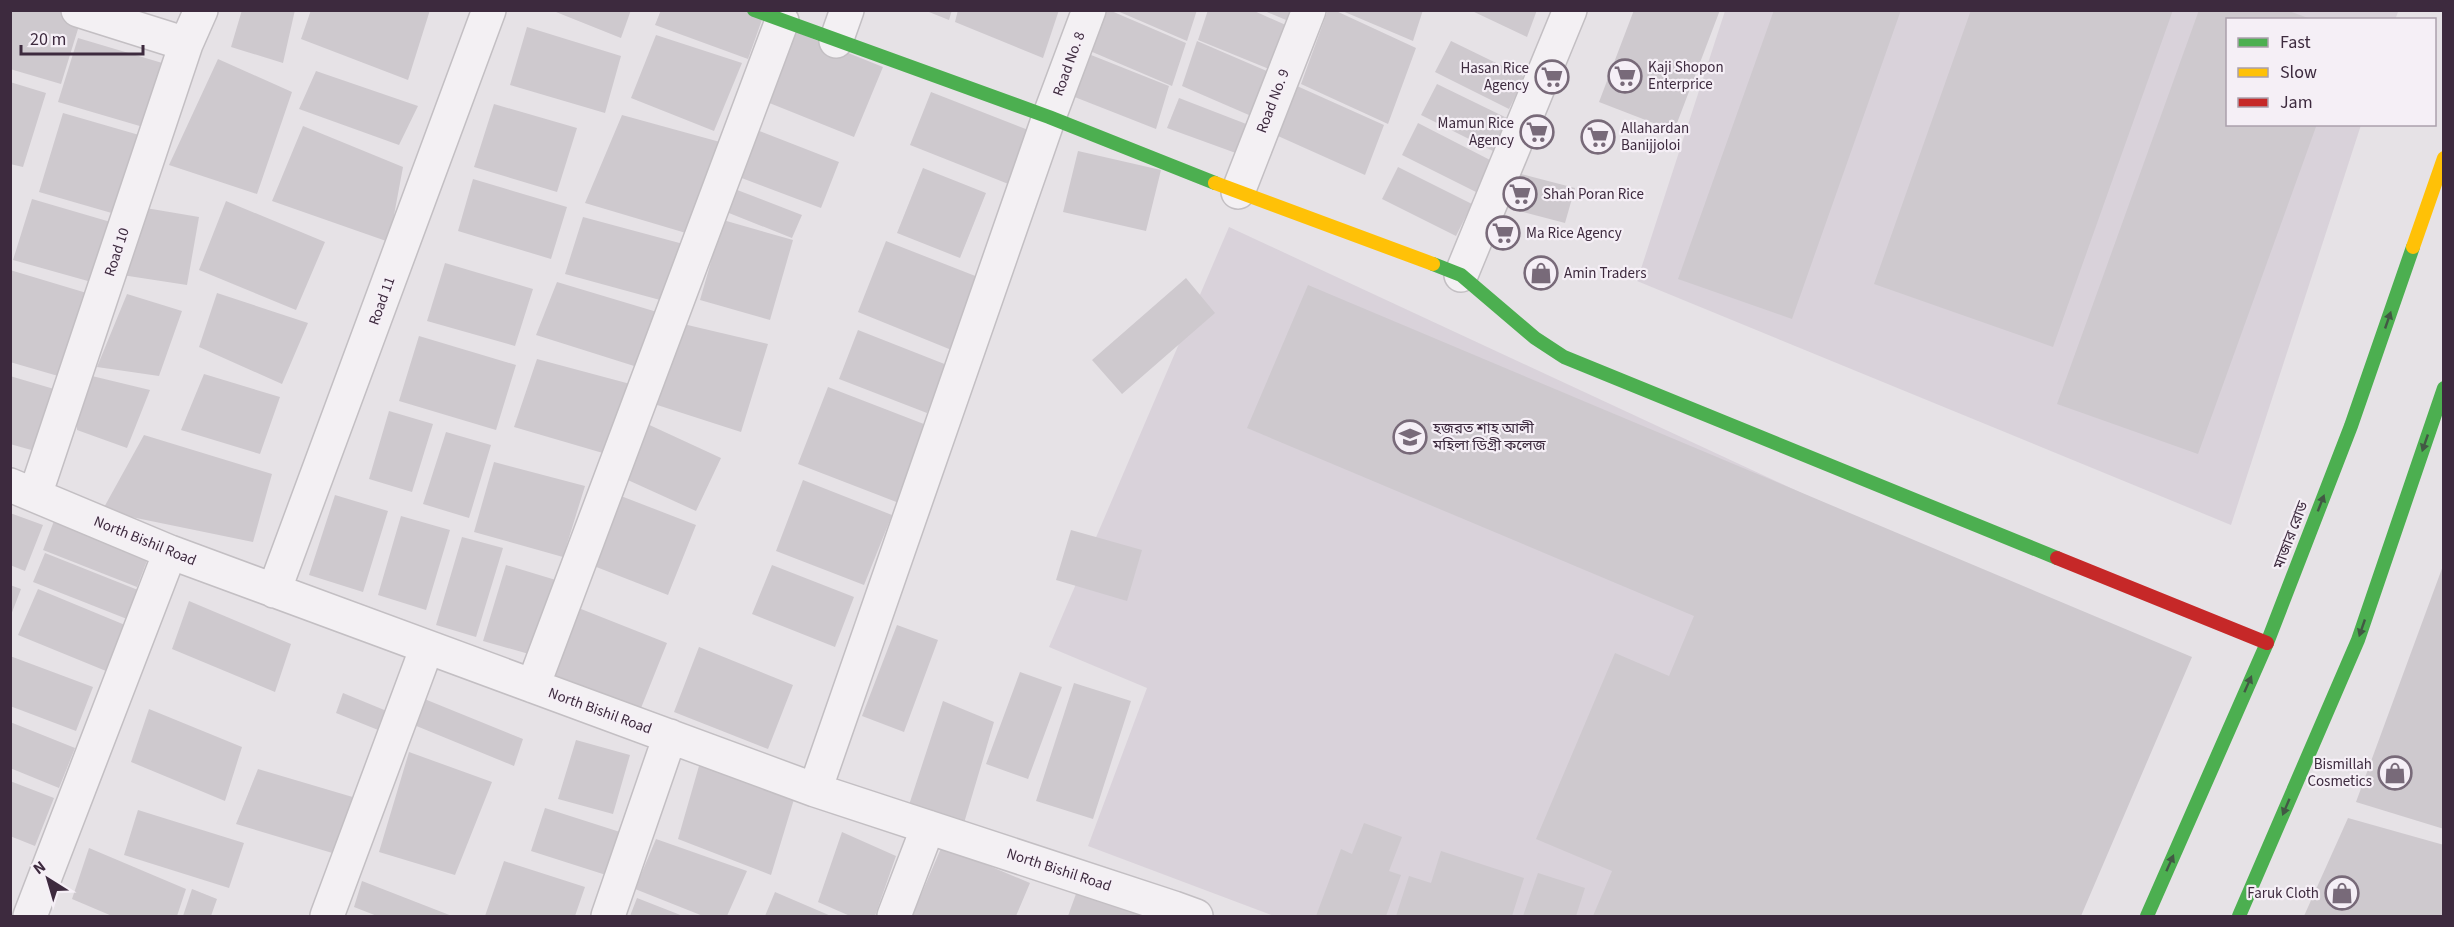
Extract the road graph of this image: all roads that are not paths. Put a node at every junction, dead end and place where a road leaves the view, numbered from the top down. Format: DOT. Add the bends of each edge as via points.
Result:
graph roads {
  1 [pos="78,10"];
  2 [pos="201,10"];
  3 [pos="489,10"];
  4 [pos="846,10"];
  5 [pos="1089,10"];
  6 [pos="1308,10"];
  7 [pos="1570,10"];
  8 [pos="768,16"];
  9 [pos="836,41"];
  10 [pos="186,44"];
  11 [pos="1049,117"];
  12 [pos="2444,158"];
  13 [pos="1238,192"];
  14 [pos="1461,275"];
  15 [pos="2444,388"];
  16 [pos="23,490"];
  17 [pos="170,552"];
  18 [pos="274,591"];
  19 [pos="2266,643"];
  20 [pos="427,647"];
  21 [pos="533,686"];
  22 [pos="670,736"];
  23 [pos="815,790"];
  24 [pos="928,827"];
  25 [pos="1180,914"];
  26 [pos="30,916"];
  27 [pos="327,916"];
  28 [pos="608,916"];
  29 [pos="894,916"];
  30 [pos="2146,916"];
  31 [pos="2239,916"];
  1 -- 10 [label="street"];
  2 -- 10 [label="street, Road 10"];
  3 -- 18 [label="street, Road 11"];
  4 -- 9 [label="street"];
  5 -- 11 [label="street, Road No. 8"];
  6 -- 13 [label="street, Road No. 9"];
  7 -- 14 [label="street"];
  8 -- 9 [label="street"];
  8 -- 21 [label="street"];
  9 -- 11 [label="street"];
  10 -- 16 [label="street, Road 10"];
  11 -- 13 [label="street"];
  11 -- 23 [label="street, Road No. 8"];
  19 -- 12 [label="street, মাজার রোড, one-way" via="2351,426"];
  13 -- 14 [label="street"];
  14 -- 19 [label="street" via="1535,338 1564,357"];
  15 -- 31 [label="street, one-way" via="2358,640"];
  16 -- 17 [label="street, North Bishil Road"];
  17 -- 18 [label="street, North Bishil Road"];
  17 -- 26 [label="street"];
  18 -- 20 [label="street, North Bishil Road"];
  30 -- 19 [label="street, মাজার রোড, one-way"];
  20 -- 21 [label="street, North Bishil Road"];
  20 -- 27 [label="street"];
  21 -- 22 [label="street, North Bishil Road"];
  22 -- 23 [label="street, North Bishil Road"];
  22 -- 28 [label="street"];
  23 -- 24 [label="street, North Bishil Road"];
  24 -- 25 [label="street, North Bishil Road"];
  24 -- 29 [label="street"];
}
